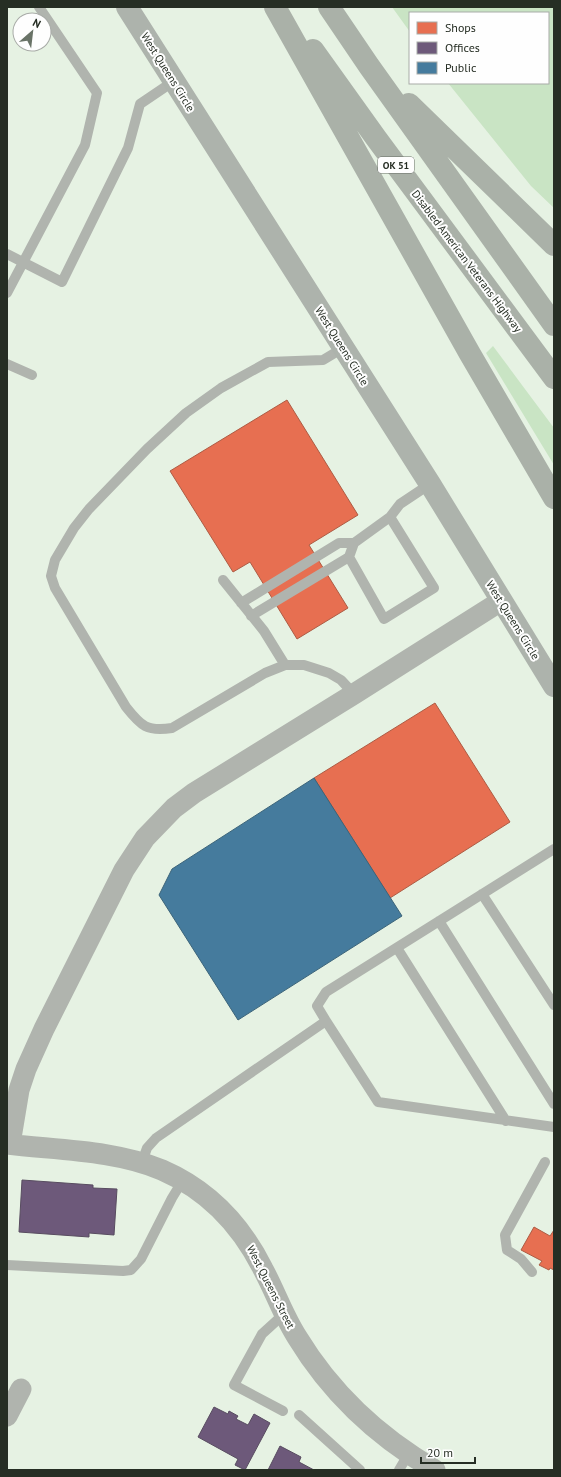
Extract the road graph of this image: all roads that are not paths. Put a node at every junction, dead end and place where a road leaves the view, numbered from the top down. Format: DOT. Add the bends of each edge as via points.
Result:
graph roads {
  1 [pos="39,7"];
  2 [pos="127,7"];
  3 [pos="275,7"];
  4 [pos="283,7"];
  5 [pos="330,7"];
  6 [pos="369,66"];
  7 [pos="174,81"];
  8 [pos="554,245"];
  9 [pos="7,254"];
  10 [pos="23,263"];
  11 [pos="7,293"];
  12 [pos="554,325"];
  13 [pos="343,348"];
  14 [pos="7,364"];
  15 [pos="32,376"];
  16 [pos="554,378"];
  17 [pos="430,484"];
  18 [pos="554,498"];
  19 [pos="390,517"];
  20 [pos="354,543"];
  21 [pos="349,557"];
  22 [pos="223,580"];
  23 [pos="501,602"];
  24 [pos="241,603"];
  25 [pos="251,616"];
  26 [pos="285,664"];
  27 [pos="554,686"];
  28 [pos="354,694"];
  29 [pos="554,849"];
  30 [pos="482,894"];
  31 [pos="439,921"];
  32 [pos="397,948"];
  33 [pos="554,1005"];
  34 [pos="326,1021"];
  35 [pos="554,1104"];
  36 [pos="506,1121"];
  37 [pos="554,1127"];
  38 [pos="8,1144"];
  39 [pos="142,1162"];
  40 [pos="544,1162"];
  41 [pos="183,1180"];
  42 [pos="7,1265"];
  43 [pos="532,1272"];
  44 [pos="284,1314"];
  45 [pos="22,1389"];
  46 [pos="283,1411"];
  47 [pos="299,1415"];
  48 [pos="7,1416"];
  49 [pos="404,1462"];
  50 [pos="360,1470"];
  51 [pos="435,1470"];
  1 -- 10 [label="lane" via="97,92 85,145"];
  2 -- 7 [label="street, West Queens Circle"];
  3 -- 18 [label="highway"];
  4 -- 16 [label="highway, Disabled American Veterans Highway / OK 51" via="376,138"];
  5 -- 6 [label="highway, OK 51"];
  6 -- 8 [label="highway"];
  6 -- 12 [label="highway, OK 51"];
  7 -- 10 [label="lane" via="140,104 128,148 62,282"];
  7 -- 13 [label="street, West Queens Circle"];
  9 -- 10 [label="lane"];
  10 -- 11 [label="lane"];
  13 -- 17 [label="street, West Queens Circle"];
  13 -- 26 [label="lane" via="323,360 268,362 203,399 147,448 89,509 55,560 51,576 126,707 147,728 172,728 265,673"];
  14 -- 15 [label="lane"];
  17 -- 19 [label="lane" via="400,504"];
  17 -- 23 [label="street, West Queens Circle"];
  19 -- 20 [label="lane"];
  19 -- 21 [label="lane" via="434,588 384,619"];
  20 -- 21 [label="lane"];
  20 -- 24 [label="lane" via="339,543"];
  21 -- 25 [label="lane"];
  22 -- 24 [label="lane"];
  23 -- 27 [label="street, West Queens Circle"];
  23 -- 28 [label="street"];
  24 -- 25 [label="lane"];
  25 -- 26 [label="lane"];
  26 -- 28 [label="lane" via="304,665 329,673 341,680"];
  28 -- 38 [label="street" via="194,793 174,808 145,838 124,870 28,1063 19,1090"];
  29 -- 30 [label="lane"];
  30 -- 31 [label="lane"];
  30 -- 33 [label="lane"];
  31 -- 32 [label="lane"];
  31 -- 35 [label="lane"];
  32 -- 34 [label="lane" via="326,992 317,1006"];
  32 -- 36 [label="lane"];
  34 -- 36 [label="lane" via="378,1102"];
  34 -- 39 [label="lane" via="156,1138 147,1148"];
  36 -- 37 [label="lane"];
  38 -- 39 [label="street, West Queens Street" via="91,1153"];
  39 -- 41 [label="street, West Queens Street"];
  40 -- 43 [label="lane" via="505,1235 507,1250 521,1259"];
  41 -- 42 [label="lane" via="141,1259 131,1270"];
  41 -- 44 [label="street, West Queens Street" via="219,1206 234,1222 254,1251"];
  44 -- 46 [label="lane" via="262,1334 234,1385"];
  44 -- 49 [label="street, West Queens Street" via="329,1383"];
  45 -- 48 [label="street"];
  47 -- 50 [label="lane"];
  49 -- 51 [label="street, West Queens Street"];
}
